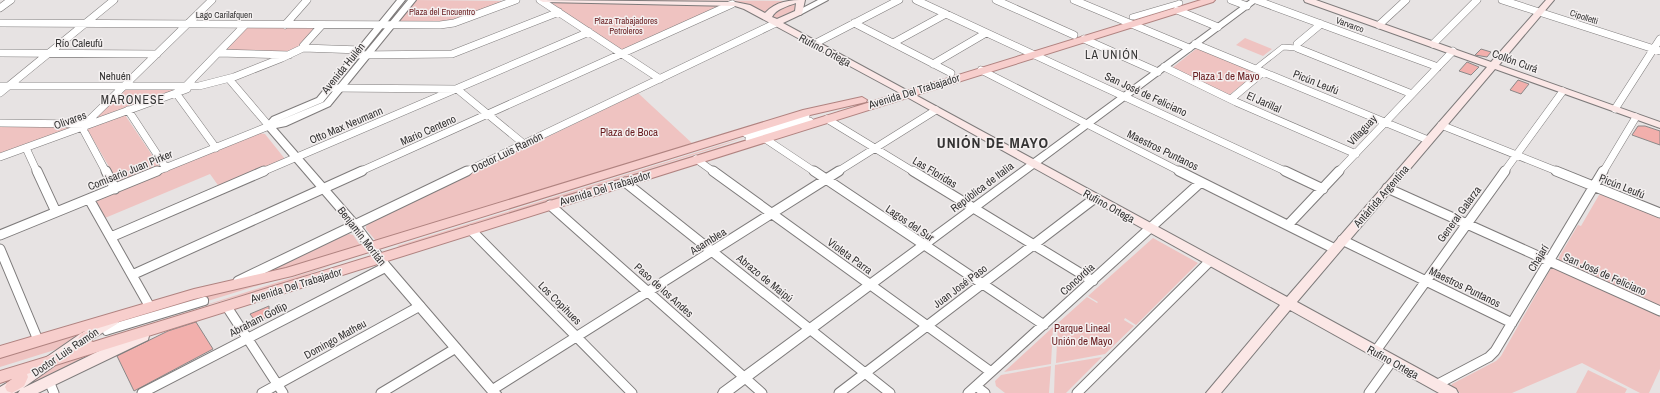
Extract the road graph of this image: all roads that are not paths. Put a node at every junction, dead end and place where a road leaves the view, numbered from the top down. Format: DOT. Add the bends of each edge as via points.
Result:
graph roads {
  1 [pos="12,0"];
  2 [pos="114,0"];
  3 [pos="212,0"];
  4 [pos="307,0"];
  5 [pos="401,0"];
  6 [pos="412,0"];
  7 [pos="516,0"];
  8 [pos="542,0"];
  9 [pos="800,0"];
  10 [pos="824,0"];
  11 [pos="899,0"];
  12 [pos="916,0"];
  13 [pos="996,0"];
  14 [pos="1074,0"];
  15 [pos="1210,0"];
  16 [pos="1231,0"];
  17 [pos="1309,0"];
  18 [pos="1329,0"];
  19 [pos="1406,0"];
  20 [pos="1477,0"];
  21 [pos="1502,0"];
  22 [pos="1550,0"];
  23 [pos="605,1"];
  24 [pos="1253,2"];
  25 [pos="732,4"];
  26 [pos="1181,4"];
  27 [pos="0,8"];
  28 [pos="559,12"];
  29 [pos="1540,12"];
  30 [pos="797,14"];
  31 [pos="946,14"];
  32 [pos="1361,18"];
  33 [pos="1120,19"];
  34 [pos="772,21"];
  35 [pos="0,23"];
  36 [pos="854,23"];
  37 [pos="85,24"];
  38 [pos="187,24"];
  39 [pos="1131,24"];
  40 [pos="1321,24"];
  41 [pos="245,25"];
  42 [pos="285,25"];
  43 [pos="322,25"];
  44 [pos="380,25"];
  45 [pos="392,25"];
  46 [pos="1379,25"];
  47 [pos="1218,27"];
  48 [pos="590,32"];
  49 [pos="986,33"];
  50 [pos="1074,34"];
  51 [pos="1084,39"];
  52 [pos="1660,39"];
  53 [pos="892,43"];
  54 [pos="814,44"];
  55 [pos="1433,44"];
  56 [pos="1192,46"];
  57 [pos="303,48"];
  58 [pos="1297,48"];
  59 [pos="1024,50"];
  60 [pos="1657,50"];
  61 [pos="1453,51"];
  62 [pos="0,53"];
  63 [pos="49,53"];
  64 [pos="218,53"];
  65 [pos="362,53"];
  66 [pos="157,54"];
  67 [pos="622,54"];
  68 [pos="1034,54"];
  69 [pos="290,55"];
  70 [pos="933,64"];
  71 [pos="1493,66"];
  72 [pos="1438,67"];
  73 [pos="1256,69"];
  74 [pos="981,70"];
  75 [pos="1161,70"];
  76 [pos="951,72"];
  77 [pos="1263,72"];
  78 [pos="660,79"];
  79 [pos="229,80"];
  80 [pos="0,86"];
  81 [pos="9,86"];
  82 [pos="123,87"];
  83 [pos="185,87"];
  84 [pos="194,87"];
  85 [pos="330,88"];
  86 [pos="341,88"];
  87 [pos="457,89"];
  88 [pos="902,91"];
  89 [pos="1563,91"];
  90 [pos="0,93"];
  91 [pos="176,93"];
  92 [pos="1412,94"];
  93 [pos="1124,97"];
  94 [pos="1231,99"];
  95 [pos="1615,109"];
  96 [pos="128,110"];
  97 [pos="936,110"];
  98 [pos="488,114"];
  99 [pos="1636,117"];
  100 [pos="827,119"];
  101 [pos="0,123"];
  102 [pos="1385,123"];
  103 [pos="1087,124"];
  104 [pos="84,125"];
  105 [pos="1442,125"];
  106 [pos="269,126"];
  107 [pos="1660,126"];
  108 [pos="744,133"];
  109 [pos="764,138"];
  110 [pos="748,139"];
  111 [pos="1428,140"];
  112 [pos="524,144"];
  113 [pos="26,148"];
  114 [pos="216,148"];
  115 [pos="876,148"];
  116 [pos="1356,154"];
  117 [pos="1516,155"];
  118 [pos="0,157"];
  119 [pos="296,158"];
  120 [pos="696,159"];
  121 [pos="1033,164"];
  122 [pos="166,168"];
  123 [pos="826,180"];
  124 [pos="625,182"];
  125 [pos="1201,182"];
  126 [pos="1594,186"];
  127 [pos="115,188"];
  128 [pos="1323,188"];
  129 [pos="1387,188"];
  130 [pos="323,189"];
  131 [pos="1095,198"];
  132 [pos="89,199"];
  133 [pos="550,205"];
  134 [pos="974,208"];
  135 [pos="56,212"];
  136 [pos="1660,213"];
  137 [pos="771,214"];
  138 [pos="1467,224"];
  139 [pos="354,225"];
  140 [pos="1288,226"];
  141 [pos="1151,228"];
  142 [pos="471,230"];
  143 [pos="0,235"];
  144 [pos="111,237"];
  145 [pos="1342,240"];
  146 [pos="1034,244"];
  147 [pos="924,245"];
  148 [pos="371,248"];
  149 [pos="0,249"];
  150 [pos="1335,249"];
  151 [pos="712,251"];
  152 [pos="1210,261"];
  153 [pos="1549,261"];
  154 [pos="383,263"];
  155 [pos="132,275"];
  156 [pos="1093,280"];
  157 [pos="1426,281"];
  158 [pos="982,284"];
  159 [pos="870,285"];
  160 [pos="217,289"];
  161 [pos="647,292"];
  162 [pos="1288,304"];
  163 [pos="226,305"];
  164 [pos="150,306"];
  165 [pos="420,306"];
  166 [pos="1660,310"];
  167 [pos="129,312"];
  168 [pos="1512,323"];
  169 [pos="1044,325"];
  170 [pos="927,326"];
  171 [pos="158,328"];
  172 [pos="810,329"];
  173 [pos="106,332"];
  174 [pos="576,337"];
  175 [pos="247,338"];
  176 [pos="38,340"];
  177 [pos="90,342"];
  178 [pos="456,348"];
  179 [pos="0,352"];
  180 [pos="1375,352"];
  181 [pos="1392,361"];
  182 [pos="991,372"];
  183 [pos="865,373"];
  184 [pos="744,378"];
  185 [pos="277,384"];
  186 [pos="10,385"];
  187 [pos="1436,385"];
  188 [pos="52,387"];
  189 [pos="972,390"];
  190 [pos="493,391"];
  191 [pos="142,393"];
  192 [pos="262,393"];
  193 [pos="283,393"];
  194 [pos="381,393"];
  195 [pos="632,393"];
  196 [pos="724,393"];
  197 [pos="762,393"];
  198 [pos="839,393"];
  199 [pos="890,393"];
  200 [pos="985,393"];
  201 [pos="1077,393"];
  202 [pos="1213,393"];
  203 [pos="1369,393"];
  204 [pos="1450,393"];
  1 -- 27 [label="street"];
  2 -- 37 [label="street"];
  3 -- 38 [label="street"];
  4 -- 42 [label="street"];
  5 -- 44 [label="street, Avenida Huilén"];
  6 -- 45 [label="street, Avenida Huilén"];
  7 -- 45 [label="street, Lago Carilafquen" via="447,25"];
  8 -- 23 [label="main road, Rufino Ortega"];
  8 -- 28 [label="street"];
  9 -- 30 [label="main road" via="800,10"];
  9 -- 34 [label="main road" via="771,11 768,15"];
  10 -- 30 [label="street"];
  11 -- 36 [label="street"];
  12 -- 31 [label="street, San José de Feliciano"];
  13 -- 50 [label="street"];
  14 -- 33 [label="street, Picún Leufú"];
  15 -- 26 [label="main road, Avenida Del Trabajador"];
  16 -- 24 [label="street, Varvarco"];
  17 -- 32 [label="main road, Collón Curá"];
  18 -- 32 [label="main road, Collón Curá" via="1348,13"];
  19 -- 46 [label="street"];
  20 -- 55 [label="street"];
  21 -- 29 [label="street, Cipolletti"];
  22 -- 29 [label="main road, Antártida Argentina"];
  23 -- 25 [label="main road, Rufino Ortega"];
  24 -- 40 [label="street, Varvarco"];
  24 -- 47 [label="street, República de Italia"];
  25 -- 34 [label="main road, Rufino Ortega" via="744,6"];
  25 -- 67 [label="street, Mario Centeno"];
  26 -- 26 [label="street" via="1134,17 1132,17 1160,8"];
  26 -- 33 [label="main road, Avenida Del Trabajador"];
  26 -- 39 [label="main road, Avenida Del Trabajador"];
  26 -- 47 [label="street"];
  28 -- 48 [label="street"];
  28 -- 65 [label="street" via="452,54"];
  29 -- 60 [label="street, Cipolletti"];
  29 -- 71 [label="main road, Antártida Argentina"];
  30 -- 34 [label="main road, Doctor Luis Ramón"];
  31 -- 49 [label="street, San José de Feliciano"];
  31 -- 53 [label="street"];
  32 -- 46 [label="main road, Collón Curá"];
  33 -- 39 [label="street, Picún Leufú"];
  33 -- 50 [label="main road, Avenida Del Trabajador"];
  34 -- 54 [label="main road, Rufino Ortega"];
  34 -- 78 [label="street, Doctor Luis Ramón"];
  35 -- 37 [label="street, Lago Carilafquen"];
  36 -- 53 [label="street"];
  36 -- 54 [label="street"];
  37 -- 38 [label="street, Lago Carilafquen"];
  37 -- 63 [label="street"];
  38 -- 41 [label="street, Lago Carilafquen"];
  38 -- 66 [label="street"];
  39 -- 51 [label="main road, Avenida Del Trabajador"];
  39 -- 56 [label="street, Picún Leufú"];
  40 -- 58 [label="street" via="1297,44"];
  40 -- 72 [label="street, Varvarco"];
  41 -- 42 [label="street, Lago Carilafquen"];
  41 -- 64 [label="street"];
  42 -- 43 [label="street, Lago Carilafquen"];
  43 -- 44 [label="street, Lago Carilafquen"];
  43 -- 57 [label="street"];
  44 -- 45 [label="street, Lago Carilafquen"];
  44 -- 65 [label="street, Avenida Huilén"];
  45 -- 65 [label="street, Avenida Huilén"];
  46 -- 55 [label="main road, Collón Curá"];
  47 -- 56 [label="street, República de Italia"];
  48 -- 67 [label="street"];
  48 -- 87 [label="street, Otto Max Neumann"];
  49 -- 59 [label="street, San José de Feliciano"];
  49 -- 70 [label="street"];
  50 -- 59 [label="main road, Avenida Del Trabajador"];
  51 -- 68 [label="main road, Avenida Del Trabajador"];
  51 -- 75 [label="street, El Jarillal"];
  52 -- 60 [label="street"];
  53 -- 70 [label="street"];
  54 -- 88 [label="main road, Rufino Ortega"];
  55 -- 61 [label="main road, Collón Curá"];
  56 -- 73 [label="street, Picún Leufú"];
  56 -- 75 [label="street, República de Italia"];
  57 -- 65 [label="street"];
  57 -- 69 [label="street"];
  58 -- 73 [label="street" via="1283,47"];
  58 -- 92 [label="street"];
  59 -- 68 [label="street, San José de Feliciano"];
  59 -- 76 [label="main road, Avenida Del Trabajador"];
  60 -- 95 [label="street"];
  61 -- 71 [label="main road, Collón Curá"];
  61 -- 72 [label="street, Villaguay"];
  62 -- 63 [label="street, Río Caleufú"];
  63 -- 66 [label="street, Río Caleufú"];
  63 -- 81 [label="street"];
  64 -- 69 [label="street"];
  64 -- 83 [label="street"];
  65 -- 85 [label="street, Avenida Huilén"];
  65 -- 86 [label="street, Avenida Huilén"];
  66 -- 82 [label="street"];
  67 -- 78 [label="street"];
  67 -- 98 [label="street, Mario Centeno"];
  68 -- 74 [label="main road, Avenida Del Trabajador"];
  68 -- 93 [label="street, San José de Feliciano"];
  69 -- 79 [label="street"];
  70 -- 76 [label="street"];
  71 -- 89 [label="main road, Collón Curá"];
  71 -- 105 [label="main road, Antártida Argentina"];
  72 -- 92 [label="street, Villaguay"];
  73 -- 77 [label="street, Picún Leufú"];
  74 -- 88 [label="main road, Avenida Del Trabajador"];
  74 -- 103 [label="street, Maestros Puntanos"];
  75 -- 93 [label="street, República de Italia"];
  75 -- 94 [label="street, El Jarillal"];
  76 -- 88 [label="main road, Avenida Del Trabajador"];
  77 -- 94 [label="street"];
  77 -- 102 [label="street, Picún Leufú"];
  78 -- 112 [label="street, Doctor Luis Ramón"];
  79 -- 84 [label="street, Nehuén"];
  79 -- 106 [label="street, Benjamín Moritán"];
  80 -- 81 [label="street, Nehuén"];
  81 -- 82 [label="street, Nehuén"];
  81 -- 90 [label="street"];
  82 -- 83 [label="street, Nehuén"];
  82 -- 104 [label="street"];
  83 -- 84 [label="street, Nehuén"];
  84 -- 91 [label="street, Olivares"];
  85 -- 86 [label="street"];
  85 -- 106 [label="street, Avenida Huilén" via="318,102 275,119"];
  86 -- 87 [label="street"];
  86 -- 106 [label="street, Avenida Huilén" via="322,107 282,124"];
  87 -- 98 [label="street"];
  87 -- 119 [label="street, Otto Max Neumann"];
  88 -- 97 [label="main road, Rufino Ortega"];
  88 -- 100 [label="main road, Avenida Del Trabajador"];
  88 -- 148 [label="main road, Avenida Del Trabajador" via="807,112"];
  89 -- 95 [label="main road, Collón Curá"];
  89 -- 117 [label="street, General Galarza"];
  91 -- 96 [label="street, Olivares"];
  91 -- 114 [label="street"];
  92 -- 102 [label="street, Villaguay"];
  93 -- 103 [label="street, República de Italia"];
  93 -- 128 [label="street, San José de Feliciano"];
  94 -- 116 [label="street, El Jarillal"];
  95 -- 99 [label="main road, Collón Curá"];
  96 -- 104 [label="street, Olivares"];
  96 -- 122 [label="street"];
  97 -- 115 [label="street, Asamblea"];
  97 -- 121 [label="main road, Rufino Ortega"];
  98 -- 112 [label="street"];
  98 -- 130 [label="street, Mario Centeno"];
  99 -- 107 [label="main road, Collón Curá"];
  99 -- 126 [label="street, Chajarí"];
  100 -- 109 [label="main road, Avenida Del Trabajador"];
  100 -- 115 [label="street, Las Floridas"];
  101 -- 104 [label="street"];
  102 -- 111 [label="street, Picún Leufú"];
  102 -- 116 [label="street, Villaguay"];
  103 -- 121 [label="street, República de Italia"];
  103 -- 125 [label="street, Maestros Puntanos"];
  104 -- 113 [label="street, Olivares"];
  104 -- 127 [label="street" via="84,131"];
  105 -- 111 [label="main road, Antártida Argentina"];
  105 -- 117 [label="street, Picún Leufú"];
  106 -- 114 [label="street, Comisario Juan Pirker"];
  106 -- 119 [label="street, Benjamín Moritán"];
  108 -- 108 [label="street" via="746,135 807,116 806,114"];
  109 -- 120 [label="main road, Avenida Del Trabajador"];
  109 -- 123 [label="street, Lagos del Sur"];
  110 -- 110 [label="street" via="750,141 812,122 810,120"];
  111 -- 129 [label="main road, Antártida Argentina"];
  112 -- 139 [label="street, Doctor Luis Ramón"];
  113 -- 118 [label="street, Olivares"];
  113 -- 135 [label="street"];
  114 -- 122 [label="street, Comisario Juan Pirker"];
  115 -- 123 [label="street, Asamblea"];
  115 -- 134 [label="street, Las Floridas"];
  116 -- 128 [label="street, Villaguay"];
  117 -- 126 [label="street, Picún Leufú"];
  117 -- 138 [label="street, General Galarza"];
  119 -- 130 [label="street, Benjamín Moritán"];
  119 -- 144 [label="street, Otto Max Neumann"];
  120 -- 124 [label="main road, Avenida Del Trabajador"];
  120 -- 137 [label="street, Violeta Parra"];
  121 -- 131 [label="main road, Rufino Ortega"];
  121 -- 134 [label="street, República de Italia"];
  122 -- 127 [label="street, Comisario Juan Pirker"];
  123 -- 137 [label="street, Asamblea"];
  123 -- 147 [label="street, Lagos del Sur"];
  124 -- 133 [label="main road, Avenida Del Trabajador"];
  124 -- 151 [label="street, Abrazo de Maipú"];
  125 -- 140 [label="street, Maestros Puntanos"];
  125 -- 141 [label="street, Concordia"];
  126 -- 136 [label="street, Picún Leufú"];
  126 -- 153 [label="street, Chajarí"];
  127 -- 132 [label="street, Comisario Juan Pirker"];
  128 -- 140 [label="street, Villaguay"];
  129 -- 138 [label="street, San José de Feliciano"];
  129 -- 145 [label="main road, Antártida Argentina"];
  130 -- 139 [label="street, Benjamín Moritán"];
  130 -- 155 [label="street, Mario Centeno"];
  131 -- 141 [label="main road, Rufino Ortega"];
  131 -- 146 [label="street, Juan José Paso"];
  132 -- 135 [label="street, Comisario Juan Pirker"];
  132 -- 144 [label="street"];
  133 -- 142 [label="main road, Avenida Del Trabajador"];
  133 -- 161 [label="street, Paso de los Andes"];
  134 -- 146 [label="street, Las Floridas"];
  134 -- 147 [label="street, República de Italia"];
  135 -- 143 [label="street, Comisario Juan Pirker"];
  137 -- 151 [label="street, Asamblea"];
  137 -- 159 [label="street, Violeta Parra"];
  138 -- 153 [label="street, San José de Feliciano"];
  138 -- 157 [label="street, General Galarza"];
  139 -- 148 [label="street, Benjamín Moritán"];
  139 -- 160 [label="street, Doctor Luis Ramón" via="246,278"];
  140 -- 150 [label="street, Maestros Puntanos"];
  141 -- 152 [label="main road, Rufino Ortega"];
  141 -- 156 [label="street, Concordia"];
  142 -- 154 [label="main road, Avenida Del Trabajador"];
  142 -- 174 [label="street, Los Copihues"];
  144 -- 155 [label="street"];
  145 -- 150 [label="main road, Antártida Argentina"];
  145 -- 157 [label="street, Maestros Puntanos"];
  146 -- 156 [label="street, Las Floridas"];
  146 -- 158 [label="street, Juan José Paso"];
  147 -- 158 [label="street, Lagos del Sur"];
  147 -- 159 [label="street, República de Italia"];
  148 -- 154 [label="street, Benjamín Moritán"];
  148 -- 160 [label="main road, Avenida Del Trabajador" via="282,274"];
  149 -- 176 [label="street"];
  150 -- 162 [label="main road, Antártida Argentina"];
  151 -- 161 [label="street, Asamblea"];
  151 -- 172 [label="street, Abrazo de Maipú"];
  152 -- 162 [label="main road, Rufino Ortega"];
  152 -- 201 [label="street"];
  153 -- 166 [label="street, San José de Feliciano"];
  153 -- 168 [label="street, Chajarí"];
  154 -- 163 [label="main road, Avenida Del Trabajador"];
  154 -- 165 [label="street, Benjamín Moritán"];
  154 -- 175 [label="street, Abraham Gotlip"];
  155 -- 164 [label="street"];
  156 -- 169 [label="street, Concordia"];
  157 -- 168 [label="street, Maestros Puntanos"];
  157 -- 180 [label="street, General Galarza"];
  158 -- 169 [label="street, Lagos del Sur"];
  158 -- 170 [label="street, Juan José Paso"];
  159 -- 170 [label="street, Violeta Parra"];
  159 -- 172 [label="street, República de Italia"];
  160 -- 164 [label="main road, Avenida Del Trabajador"];
  161 -- 174 [label="street, Asamblea"];
  161 -- 184 [label="street, Paso de los Andes"];
  162 -- 180 [label="main road, Rufino Ortega"];
  162 -- 202 [label="main road, Antártida Argentina"];
  163 -- 163 [label="street" via="100,343 96,343 189,313"];
  163 -- 171 [label="main road, Avenida Del Trabajador"];
  163 -- 175 [label="street"];
  164 -- 167 [label="main road, Avenida Del Trabajador"];
  165 -- 178 [label="street, Benjamín Moritán"];
  165 -- 185 [label="street, Domingo Matheu"];
  167 -- 176 [label="main road, Avenida Del Trabajador"];
  167 -- 177 [label="main road, Doctor Luis Ramón"];
  168 -- 187 [label="street, Chajarí" via="1489,357"];
  169 -- 182 [label="street, Concordia"];
  170 -- 182 [label="street, Violeta Parra"];
  170 -- 183 [label="street, Juan José Paso"];
  171 -- 177 [label="main road, Avenida Del Trabajador"];
  171 -- 188 [label="main road, Doctor Luis Ramón"];
  172 -- 183 [label="street, Abrazo de Maipú"];
  172 -- 184 [label="street, República de Italia"];
  173 -- 173 [label="street" via="120,326 205,300 205,302"];
  174 -- 190 [label="street, Asamblea"];
  174 -- 195 [label="street, Los Copihues"];
  175 -- 185 [label="street"];
  175 -- 191 [label="street, Abraham Gotlip"];
  176 -- 179 [label="main road, Avenida Del Trabajador"];
  177 -- 186 [label="main road, Doctor Luis Ramón"];
  178 -- 190 [label="street, Benjamín Moritán"];
  178 -- 194 [label="street"];
  180 -- 181 [label="main road, Rufino Ortega"];
  181 -- 187 [label="main road, Rufino Ortega"];
  181 -- 203 [label="street"];
  182 -- 189 [label="street, Concordia"];
  183 -- 198 [label="street, Juan José Paso"];
  183 -- 199 [label="street, Abrazo de Maipú"];
  184 -- 196 [label="street, República de Italia"];
  184 -- 197 [label="street, Paso de los Andes"];
  185 -- 192 [label="street, Domingo Matheu"];
  185 -- 193 [label="street"];
  186 -- 188 [label="main road, Doctor Luis Ramón"];
  187 -- 204 [label="main road, Rufino Ortega"];
  189 -- 200 [label="street"];
}
